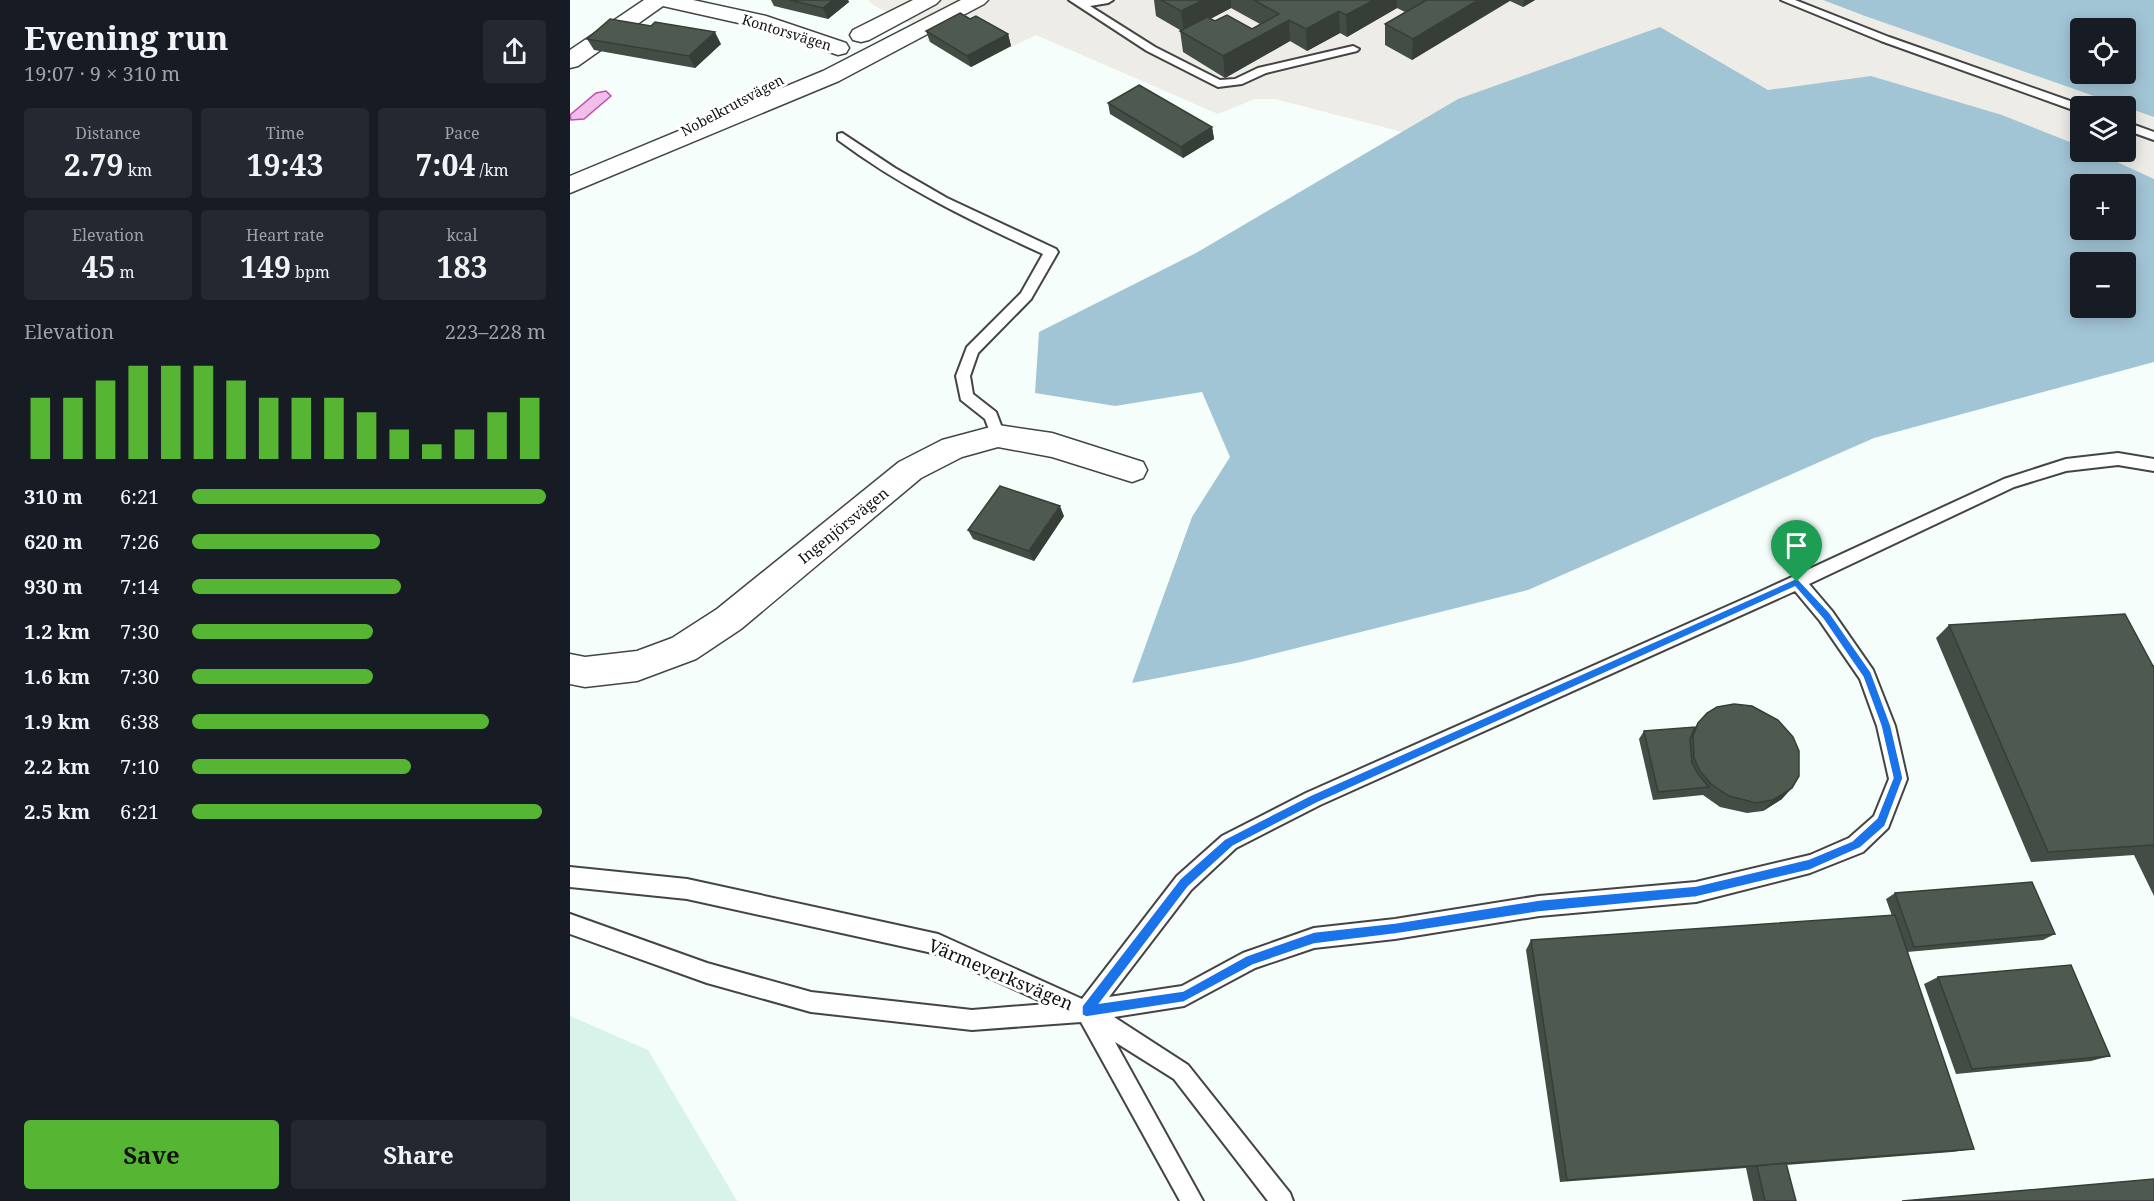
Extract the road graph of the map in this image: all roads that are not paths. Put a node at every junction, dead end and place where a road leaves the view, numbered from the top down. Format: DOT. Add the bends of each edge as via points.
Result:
graph roads {
  1 [pos="658,0"];
  2 [pos="665,0"];
  3 [pos="929,0"];
  4 [pos="953,0"];
  5 [pos="977,0"];
  6 [pos="1108,0"];
  7 [pos="1786,0"];
  8 [pos="1077,2"];
  9 [pos="909,23"];
  10 [pos="838,48"];
  11 [pos="1353,49"];
  12 [pos="570,62"];
  13 [pos="2070,105"];
  14 [pos="2136,130"];
  15 [pos="2154,136"];
  16 [pos="842,137"];
  17 [pos="633,159"];
  18 [pos="570,185"];
  19 [pos="998,436"];
  20 [pos="2154,465"];
  21 [pos="1132,470"];
  22 [pos="1797,582"];
  23 [pos="570,669"];
  24 [pos="570,877"];
  25 [pos="570,924"];
  26 [pos="1086,1011"];
  27 [pos="1192,1201"];
  28 [pos="1282,1201"];
  1 -- 12 [label="street"];
  2 -- 10 [label="street, Kontorsvägen" via="758,21"];
  3 -- 9 [label="street"];
  4 -- 9 [label="street"];
  5 -- 9 [label="street"];
  6 -- 8 [label="lane"];
  7 -- 13 [label="lane"];
  8 -- 11 [label="lane" via="1151,49 1218,84 1238,82 1262,70"];
  9 -- 10 [label="street, Nobelkrutsvägen"];
  9 -- 17 [label="street, Nobelkrutsvägen" via="699,130"];
  10 -- 17 [label="street, Nobelkrutsvägen"];
  14 -- 15 [label="lane"];
  16 -- 19 [label="lane" via="897,175 984,222 1051,252 1026,296 972,351 963,376 966,396 991,416"];
  17 -- 18 [label="street"];
  19 -- 21 [label="street, Ingenjörsvägen" via="1052,445"];
  19 -- 23 [label="street, Ingenjörsvägen" via="952,448 910,471 729,619 684,648 637,666 585,672"];
  20 -- 22 [label="lane" via="2118,459 2066,465 2009,483"];
  22 -- 26 [label="lane" via="1313,799 1229,842 1184,883"];
  22 -- 26 [label="lane" via="1827,616 1867,675 1886,726 1898,778 1881,822 1856,844 1810,864 1696,892 1539,906 1314,938 1250,960 1184,996"];
  24 -- 26 [label="lane, Värmeverksvägen" via="687,889 938,944"];
  25 -- 26 [label="lane, Värmeverksvägen" via="708,973 811,1002 972,1020"];
  26 -- 27 [label="lane"];
  26 -- 28 [label="lane" via="1181,1072"];
}
